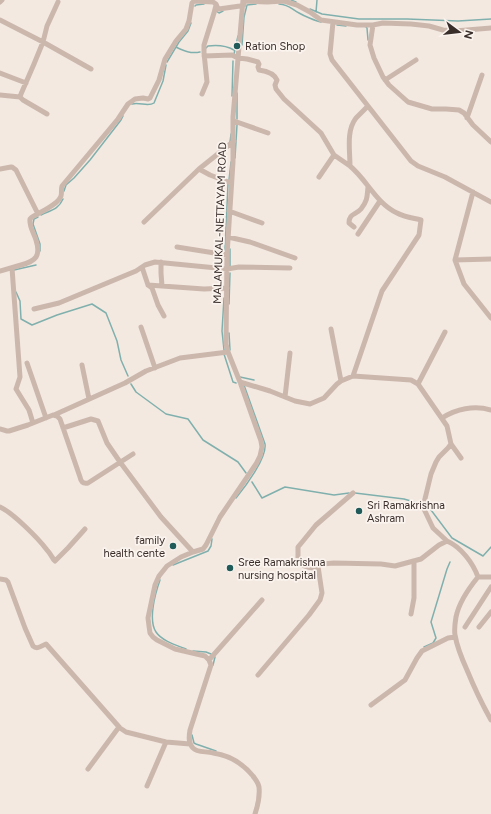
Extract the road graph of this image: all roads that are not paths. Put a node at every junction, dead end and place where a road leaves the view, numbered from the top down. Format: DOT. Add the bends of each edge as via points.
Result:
graph roads {
  1 [pos="284,0"];
  2 [pos="197,1"];
  3 [pos="58,2"];
  4 [pos="243,2"];
  5 [pos="216,4"];
  6 [pos="0,20"];
  7 [pos="333,22"];
  8 [pos="373,25"];
  9 [pos="491,28"];
  10 [pos="43,42"];
  11 [pos="204,56"];
  12 [pos="238,58"];
  13 [pos="416,60"];
  14 [pos="91,69"];
  15 [pos="0,73"];
  16 [pos="482,75"];
  17 [pos="385,80"];
  18 [pos="26,83"];
  19 [pos="202,94"];
  20 [pos="0,95"];
  21 [pos="20,97"];
  22 [pos="368,106"];
  23 [pos="47,114"];
  24 [pos="467,118"];
  25 [pos="234,121"];
  26 [pos="268,133"];
  27 [pos="234,141"];
  28 [pos="491,142"];
  29 [pos="334,155"];
  30 [pos="350,166"];
  31 [pos="0,169"];
  32 [pos="200,169"];
  33 [pos="319,177"];
  34 [pos="231,183"];
  35 [pos="368,187"];
  36 [pos="473,192"];
  37 [pos="380,201"];
  38 [pos="491,202"];
  39 [pos="229,211"];
  40 [pos="38,214"];
  41 [pos="144,222"];
  42 [pos="262,223"];
  43 [pos="354,227"];
  44 [pos="358,234"];
  45 [pos="228,237"];
  46 [pos="177,248"];
  47 [pos="227,255"];
  48 [pos="295,258"];
  49 [pos="491,259"];
  50 [pos="455,260"];
  51 [pos="162,262"];
  52 [pos="142,267"];
  53 [pos="290,268"];
  54 [pos="227,269"];
  55 [pos="12,270"];
  56 [pos="0,271"];
  57 [pos="148,285"];
  58 [pos="162,286"];
  59 [pos="227,288"];
  60 [pos="34,309"];
  61 [pos="164,316"];
  62 [pos="491,318"];
  63 [pos="141,327"];
  64 [pos="331,329"];
  65 [pos="445,332"];
  66 [pos="228,352"];
  67 [pos="290,353"];
  68 [pos="27,362"];
  69 [pos="82,365"];
  70 [pos="156,368"];
  71 [pos="353,376"];
  72 [pos="341,381"];
  73 [pos="240,382"];
  74 [pos="418,384"];
  75 [pos="285,397"];
  76 [pos="89,399"];
  77 [pos="491,410"];
  78 [pos="54,415"];
  79 [pos="46,418"];
  80 [pos="442,418"];
  81 [pos="33,423"];
  82 [pos="63,428"];
  83 [pos="0,429"];
  84 [pos="451,444"];
  85 [pos="133,454"];
  86 [pos="461,458"];
  87 [pos="120,462"];
  88 [pos="353,492"];
  89 [pos="0,507"];
  90 [pos="85,529"];
  91 [pos="447,541"];
  92 [pos="193,552"];
  93 [pos="414,561"];
  94 [pos="318,566"];
  95 [pos="478,577"];
  96 [pos="491,577"];
  97 [pos="0,579"];
  98 [pos="491,587"];
  99 [pos="262,600"];
  100 [pos="491,612"];
  101 [pos="411,614"];
  102 [pos="465,627"];
  103 [pos="479,627"];
  104 [pos="455,637"];
  105 [pos="209,660"];
  106 [pos="258,675"];
  107 [pos="371,705"];
  108 [pos="491,720"];
  109 [pos="119,727"];
  110 [pos="166,742"];
  111 [pos="190,744"];
  112 [pos="88,769"];
  113 [pos="147,786"];
  114 [pos="255,814"];
  1 -- 4 [label="street"];
  1 -- 7 [label="street" via="297,4 321,20"];
  2 -- 5 [label="street"];
  2 -- 40 [label="street" via="192,3 186,29 164,59 159,80 150,98 135,99 128,104 62,186 61,196 57,201"];
  3 -- 10 [label="street"];
  4 -- 5 [label="street" via="240,6 219,9"];
  4 -- 12 [label="street, MALAMUKAL-NETTAYAM ROAD"];
  5 -- 11 [label="street" via="205,41"];
  6 -- 10 [label="street"];
  7 -- 8 [label="street"];
  7 -- 22 [label="street" via="330,54 332,60"];
  8 -- 9 [label="street" via="411,24 455,31"];
  8 -- 17 [label="street" via="370,45"];
  10 -- 14 [label="street"];
  10 -- 18 [label="street"];
  11 -- 12 [label="street" via="232,55"];
  11 -- 19 [label="street" via="207,82"];
  12 -- 25 [label="street, MALAMUKAL-NETTAYAM ROAD"];
  12 -- 29 [label="street" via="258,62 259,70 276,76 276,89 321,133"];
  13 -- 17 [label="street"];
  15 -- 18 [label="street"];
  16 -- 24 [label="street"];
  17 -- 24 [label="street" via="408,102 432,109 458,110"];
  18 -- 21 [label="street"];
  20 -- 21 [label="street"];
  21 -- 23 [label="street"];
  22 -- 30 [label="street" via="356,119 350,134"];
  22 -- 36 [label="street" via="411,161"];
  24 -- 28 [label="street"];
  25 -- 26 [label="street"];
  25 -- 27 [label="street, MALAMUKAL-NETTAYAM ROAD"];
  27 -- 32 [label="street"];
  27 -- 34 [label="street, MALAMUKAL-NETTAYAM ROAD"];
  29 -- 30 [label="street"];
  29 -- 33 [label="street"];
  30 -- 35 [label="street"];
  31 -- 40 [label="street" via="10,166 16,170"];
  32 -- 34 [label="street"];
  32 -- 41 [label="street"];
  34 -- 39 [label="street, MALAMUKAL-NETTAYAM ROAD"];
  35 -- 37 [label="street"];
  35 -- 43 [label="street" via="366,201 349,221"];
  36 -- 38 [label="street"];
  36 -- 50 [label="street"];
  37 -- 44 [label="street"];
  37 -- 71 [label="street" via="397,214 421,220 419,235 382,291"];
  39 -- 42 [label="street"];
  39 -- 45 [label="street, MALAMUKAL-NETTAYAM ROAD"];
  40 -- 55 [label="street" via="30,221 38,252 36,258"];
  45 -- 47 [label="street, MALAMUKAL-NETTAYAM ROAD"];
  45 -- 48 [label="street"];
  46 -- 47 [label="street"];
  47 -- 54 [label="street, MALAMUKAL-NETTAYAM ROAD"];
  49 -- 50 [label="street"];
  50 -- 62 [label="street" via="464,284"];
  51 -- 52 [label="street"];
  51 -- 54 [label="street"];
  51 -- 58 [label="street"];
  52 -- 57 [label="street"];
  52 -- 60 [label="street" via="59,303"];
  53 -- 54 [label="street"];
  54 -- 59 [label="street, MALAMUKAL-NETTAYAM ROAD"];
  55 -- 56 [label="street"];
  55 -- 81 [label="street" via="20,377 16,388 29,410"];
  57 -- 58 [label="street"];
  57 -- 61 [label="street" via="152,288"];
  58 -- 59 [label="street"];
  59 -- 66 [label="street, MALAMUKAL-NETTAYAM ROAD"];
  63 -- 70 [label="street"];
  64 -- 72 [label="street"];
  65 -- 74 [label="street"];
  66 -- 70 [label="street" via="180,358"];
  66 -- 73 [label="street, MALAMUKAL-NETTAYAM ROAD"];
  67 -- 75 [label="street"];
  68 -- 79 [label="street"];
  69 -- 76 [label="street"];
  70 -- 76 [label="street"];
  71 -- 72 [label="street"];
  71 -- 74 [label="street" via="411,380"];
  72 -- 75 [label="street" via="324,398 310,404"];
  73 -- 75 [label="street"];
  73 -- 92 [label="street, MALAMUKAL-NETTAYAM ROAD" via="261,441 260,456 220,517 206,545 203,549"];
  74 -- 80 [label="street"];
  76 -- 78 [label="street"];
  77 -- 80 [label="street" via="469,408 451,412"];
  78 -- 79 [label="street"];
  78 -- 82 [label="street" via="60,419"];
  79 -- 81 [label="street"];
  80 -- 84 [label="street" via="447,426"];
  81 -- 83 [label="street" via="9,431"];
  82 -- 87 [label="street" via="91,419 98,421 107,443"];
  82 -- 87 [label="street" via="83,483 88,483"];
  84 -- 86 [label="street"];
  84 -- 91 [label="street" via="436,462 423,507 433,528"];
  85 -- 87 [label="street"];
  87 -- 92 [label="street" via="171,529"];
  88 -- 94 [label="street" via="316,526 298,547 299,564 314,568"];
  89 -- 90 [label="street" via="14,516 38,539 55,561"];
  91 -- 93 [label="street" via="421,560"];
  91 -- 95 [label="street" via="466,556"];
  92 -- 105 [label="street, MALAMUKAL-NETTAYAM ROAD" via="167,566 159,576 148,618 150,633 157,640 205,656"];
  93 -- 94 [label="street" via="395,566 334,563"];
  93 -- 101 [label="street" via="414,598"];
  94 -- 106 [label="street" via="322,593 320,600"];
  95 -- 96 [label="street"];
  95 -- 104 [label="street" via="466,592 456,615"];
  97 -- 109 [label="street" via="8,582 33,646 38,648 46,644"];
  98 -- 102 [label="street"];
  99 -- 105 [label="street"];
  100 -- 103 [label="street"];
  104 -- 107 [label="street" via="422,651 405,680"];
  104 -- 108 [label="street" via="478,698"];
  105 -- 111 [label="street" via="211,665 190,730"];
  109 -- 110 [label="street" via="126,732"];
  109 -- 112 [label="street"];
  110 -- 111 [label="street"];
  110 -- 113 [label="street"];
  111 -- 114 [label="street" via="194,750 230,758 248,770 259,787 259,802"];
}
